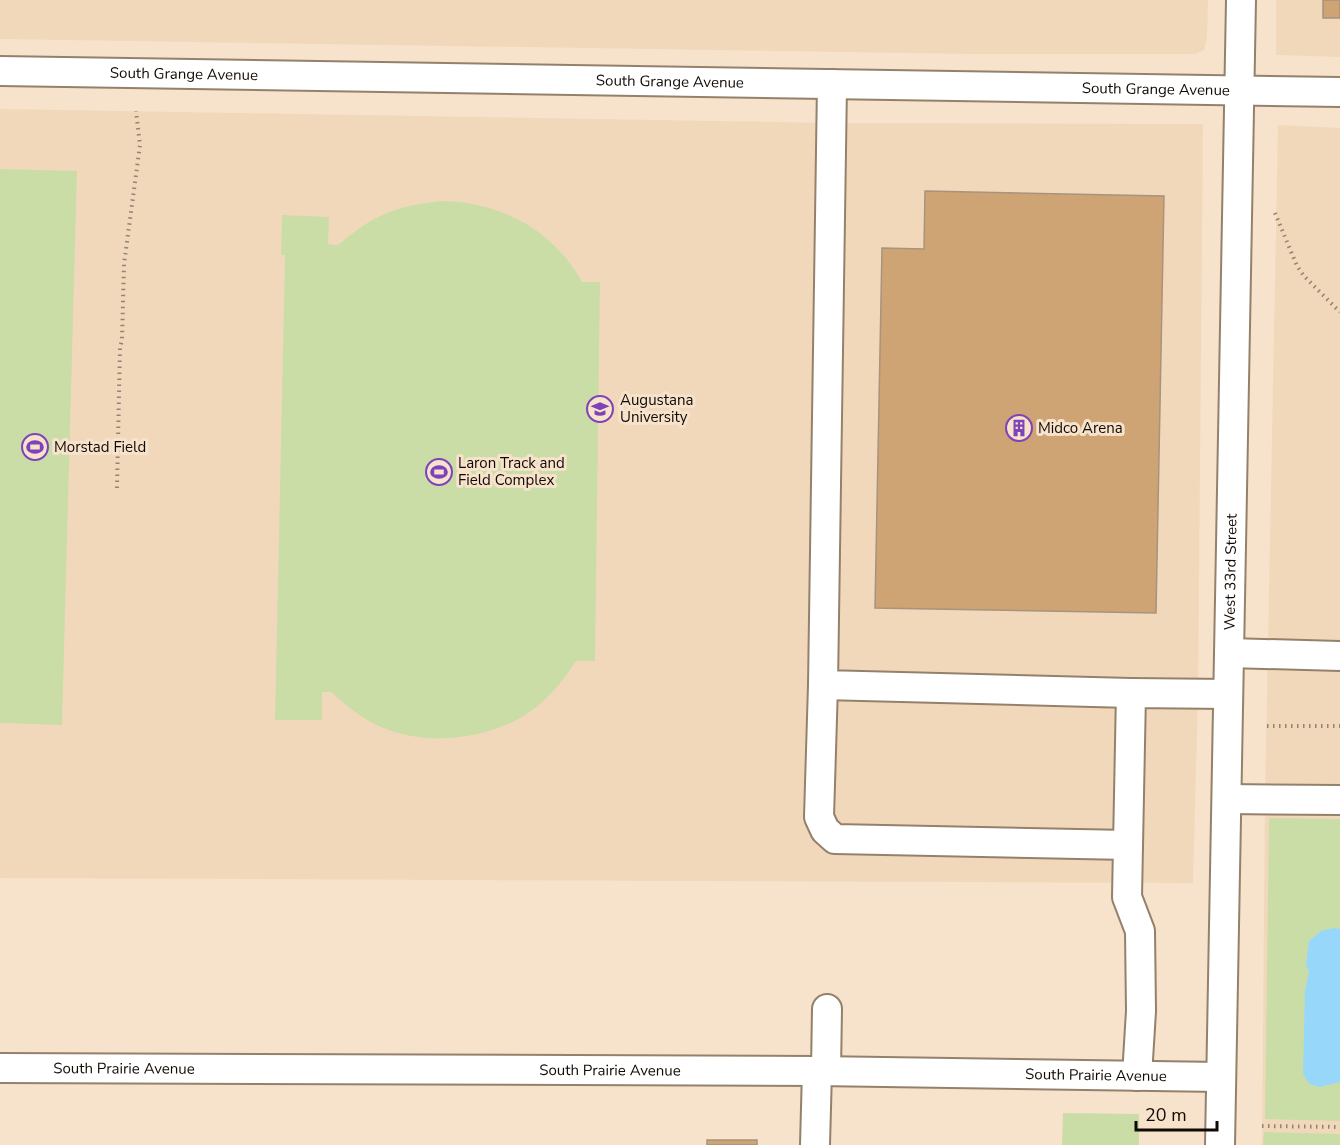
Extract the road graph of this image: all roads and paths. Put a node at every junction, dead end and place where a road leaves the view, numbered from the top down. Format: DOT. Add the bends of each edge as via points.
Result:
graph roads {
  1 [pos="1241,0"];
  2 [pos="0,71"];
  3 [pos="832,84"];
  4 [pos="1240,91"];
  5 [pos="1340,92"];
  6 [pos="136,111"];
  7 [pos="1275,213"];
  8 [pos="1340,312"];
  9 [pos="117,488"];
  10 [pos="1229,653"];
  11 [pos="1340,656"];
  12 [pos="823,685"];
  13 [pos="1131,693"];
  14 [pos="1228,694"];
  15 [pos="1267,726"];
  16 [pos="1340,726"];
  17 [pos="1227,799"];
  18 [pos="1340,800"];
  19 [pos="1128,845"];
  20 [pos="827,1009"];
  21 [pos="0,1068"];
  22 [pos="821,1071"];
  23 [pos="1137,1076"];
  24 [pos="1221,1077"];
  25 [pos="1262,1126"];
  26 [pos="1340,1127"];
  27 [pos="816,1145"];
  28 [pos="1220,1145"];
  1 -- 4 [label="street, West 33rd Street"];
  2 -- 3 [label="street, South Grange Avenue"];
  3 -- 4 [label="street, South Grange Avenue"];
  3 -- 12 [label="street"];
  4 -- 5 [label="street, South Grange Avenue"];
  4 -- 10 [label="street, West 33rd Street"];
  6 -- 9 [label="path" via="140,145 124,264"];
  7 -- 8 [label="path" via="1304,276"];
  10 -- 11 [label="street"];
  10 -- 14 [label="street, West 33rd Street"];
  12 -- 13 [label="street"];
  12 -- 19 [label="street" via="819,817 835,839"];
  13 -- 14 [label="street"];
  13 -- 19 [label="street"];
  14 -- 17 [label="street, West 33rd Street"];
  15 -- 16 [label="path"];
  17 -- 18 [label="street"];
  17 -- 24 [label="street, West 33rd Street"];
  19 -- 23 [label="street" via="1127,897 1140,931"];
  20 -- 22 [label="street"];
  21 -- 22 [label="street, South Prairie Avenue"];
  22 -- 23 [label="street, South Prairie Avenue"];
  22 -- 27 [label="street"];
  23 -- 24 [label="street, South Prairie Avenue"];
  24 -- 28 [label="street, West 33rd Street"];
  25 -- 26 [label="path"];
}
